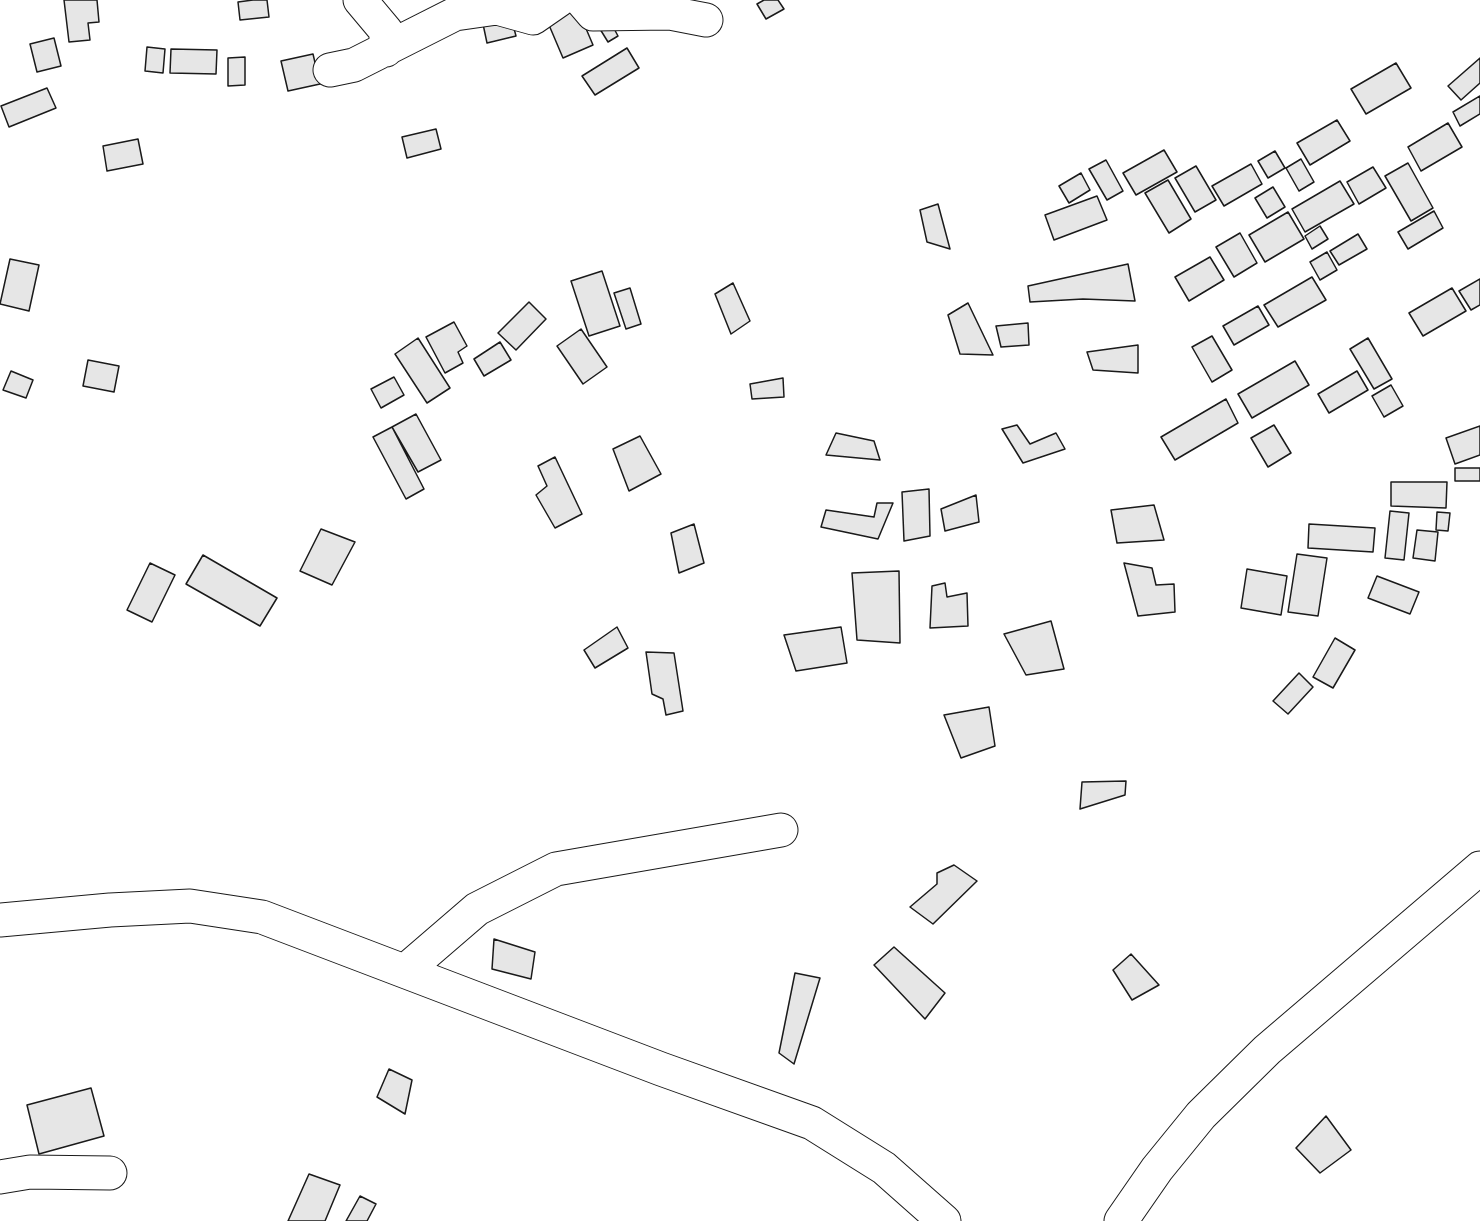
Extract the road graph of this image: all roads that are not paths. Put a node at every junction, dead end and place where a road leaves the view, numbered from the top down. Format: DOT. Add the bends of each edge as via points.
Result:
graph roads {
  1 [pos="360,0"];
  2 [pos="559,0"];
  3 [pos="581,0"];
  4 [pos="470,6"];
  5 [pos="706,20"];
  6 [pos="386,50"];
  7 [pos="330,70"];
  8 [pos="781,830"];
  9 [pos="1480,868"];
  10 [pos="0,920"];
  11 [pos="405,971"];
  12 [pos="110,1173"];
  13 [pos="0,1177"];
  14 [pos="944,1221"];
  15 [pos="1121,1221"];
  1 -- 6 [label="street" via="386,31"];
  2 -- 4 [label="street" via="533,18"];
  3 -- 5 [label="street" via="593,14 670,14"];
  4 -- 6 [label="street"];
  6 -- 7 [label="street" via="354,65"];
  8 -- 11 [label="street" via="556,869 477,909"];
  9 -- 15 [label="street" via="1267,1050 1201,1115"];
  10 -- 11 [label="street" via="190,906 262,917"];
  11 -- 14 [label="street" via="661,1070 812,1123 884,1168"];
  12 -- 13 [label="street"];
}
